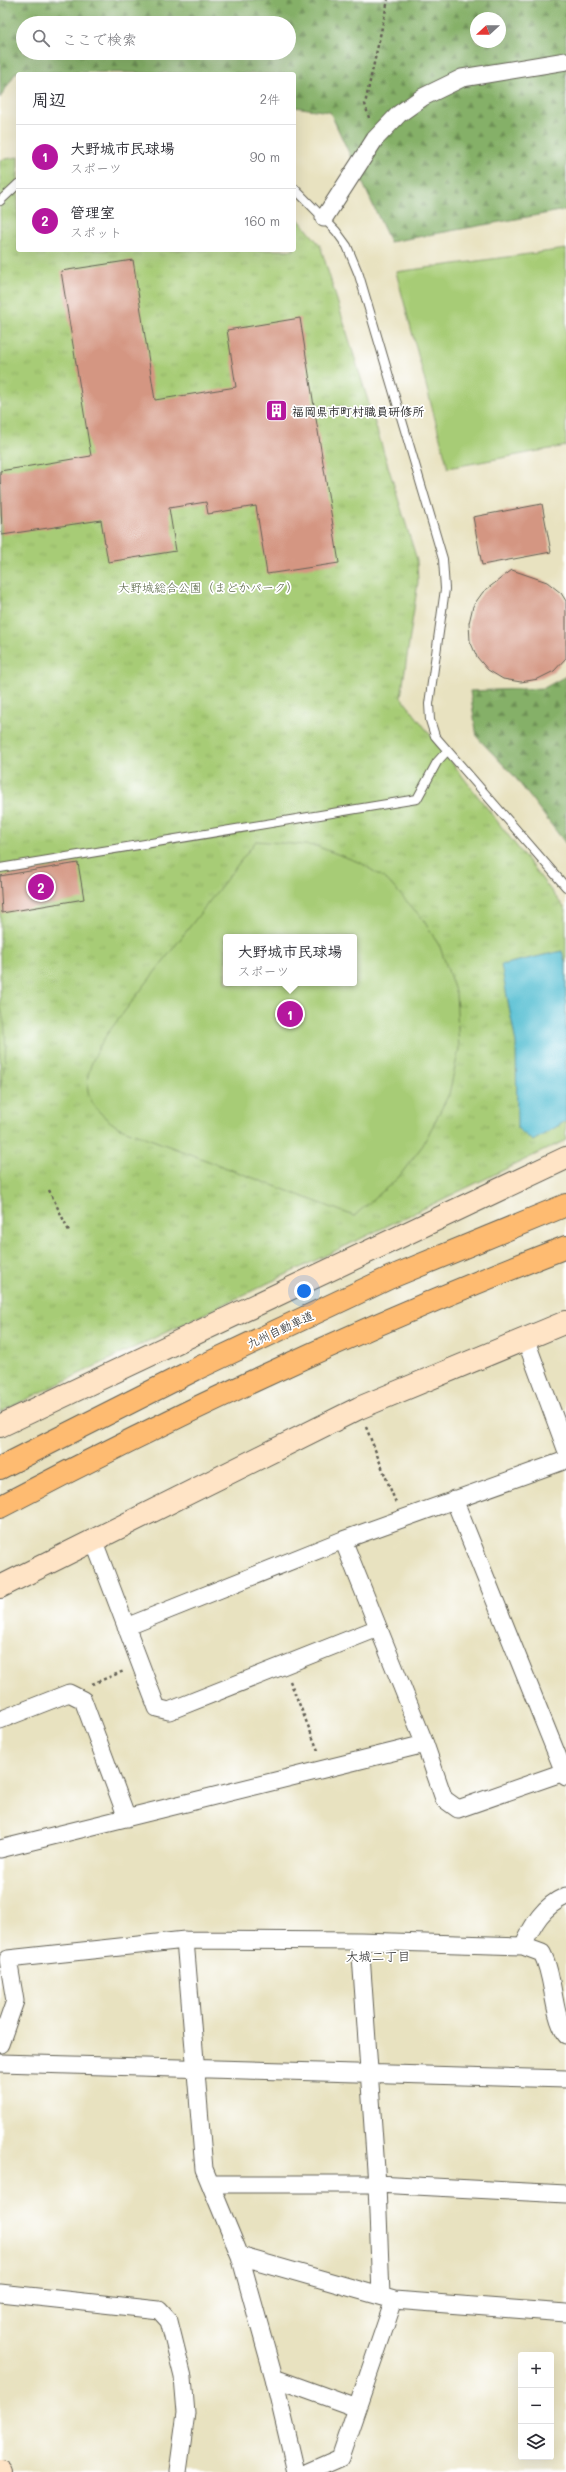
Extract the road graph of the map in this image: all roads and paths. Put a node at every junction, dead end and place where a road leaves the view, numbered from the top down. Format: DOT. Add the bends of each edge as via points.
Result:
graph roads {
  1 [pos="388,0"];
  2 [pos="566,61"];
  3 [pos="374,139"];
  4 [pos="16,186"];
  5 [pos="296,190"];
  6 [pos="0,201"];
  7 [pos="324,218"];
  8 [pos="447,751"];
  9 [pos="0,868"];
  10 [pos="566,887"];
  11 [pos="566,1158"];
  12 [pos="49,1190"];
  13 [pos="566,1205"];
  14 [pos="69,1231"];
  15 [pos="566,1247"];
  16 [pos="566,1322"];
  17 [pos="525,1338"];
  18 [pos="359,1408"];
  19 [pos="0,1426"];
  20 [pos="566,1449"];
  21 [pos="566,1460"];
  22 [pos="0,1468"];
  23 [pos="454,1500"];
  24 [pos="0,1507"];
  25 [pos="402,1518"];
  26 [pos="93,1539"];
  27 [pos="343,1540"];
  28 [pos="0,1587"];
  29 [pos="126,1628"];
  30 [pos="378,1628"];
  31 [pos="140,1664"];
  32 [pos="284,1666"];
  33 [pos="69,1693"];
  34 [pos="0,1720"];
  35 [pos="425,1744"];
  36 [pos="325,1768"];
  37 [pos="565,1774"];
  38 [pos="127,1818"];
  39 [pos="0,1849"];
  40 [pos="566,1896"];
  41 [pos="185,1940"];
  42 [pos="360,1941"];
  43 [pos="523,1946"];
  44 [pos="4,1960"];
  45 [pos="566,2035"];
  46 [pos="0,2044"];
  47 [pos="0,2063"];
  48 [pos="197,2070"];
  49 [pos="370,2073"];
  50 [pos="566,2079"];
  51 [pos="211,2184"];
  52 [pos="377,2184"];
  53 [pos="566,2194"];
  54 [pos="240,2256"];
  55 [pos="0,2293"];
  56 [pos="388,2298"];
  57 [pos="566,2313"];
  58 [pos="274,2378"];
  59 [pos="357,2408"];
  60 [pos="178,2472"];
  61 [pos="296,2472"];
  62 [pos="308,2472"];
  1 -- 3 [label="path" via="365,104"];
  2 -- 3 [label="street" via="462,78 423,97 399,114"];
  3 -- 7 [label="street"];
  4 -- 6 [label="lane"];
  5 -- 7 [label="lane"];
  7 -- 8 [label="lane" via="347,246 359,276 443,559 445,589 429,704 435,736"];
  8 -- 9 [label="lane" via="437,762 417,799"];
  8 -- 10 [label="lane"];
  11 -- 19 [label="street"];
  12 -- 14 [label="path"];
  13 -- 22 [label="highway, 九州自動車道" via="382,1282 196,1368"];
  15 -- 24 [label="highway" via="323,1347 90,1459"];
  16 -- 17 [label="street"];
  17 -- 18 [label="street"];
  17 -- 20 [label="street"];
  18 -- 25 [label="path"];
  18 -- 26 [label="street"];
  21 -- 23 [label="street"];
  23 -- 25 [label="street"];
  23 -- 37 [label="street"];
  25 -- 27 [label="street"];
  26 -- 28 [label="street"];
  26 -- 29 [label="street"];
  27 -- 29 [label="street"];
  27 -- 30 [label="street"];
  29 -- 31 [label="street"];
  30 -- 32 [label="street"];
  30 -- 35 [label="street"];
  31 -- 32 [label="street" via="157,1708 169,1711"];
  31 -- 33 [label="path"];
  32 -- 36 [label="path"];
  33 -- 34 [label="street"];
  33 -- 38 [label="street" via="83,1700"];
  35 -- 36 [label="street"];
  35 -- 37 [label="street" via="444,1799 458,1810"];
  36 -- 38 [label="street"];
  38 -- 39 [label="street"];
  40 -- 43 [label="street" via="553,1902 534,1921"];
  41 -- 42 [label="street"];
  41 -- 44 [label="street"];
  41 -- 48 [label="street"];
  42 -- 43 [label="street"];
  42 -- 49 [label="street"];
  43 -- 45 [label="street" via="542,1953 548,1964 560,2026"];
  44 -- 46 [label="street" via="15,2000"];
  47 -- 48 [label="street"];
  48 -- 49 [label="street"];
  48 -- 51 [label="street" via="204,2169"];
  49 -- 50 [label="street"];
  49 -- 52 [label="street"];
  51 -- 52 [label="street"];
  51 -- 54 [label="street"];
  52 -- 53 [label="street"];
  52 -- 56 [label="street"];
  54 -- 56 [label="street"];
  54 -- 58 [label="street"];
  55 -- 60 [label="street" via="159,2310 169,2321 183,2377 186,2413"];
  56 -- 57 [label="street"];
  56 -- 59 [label="street"];
  58 -- 59 [label="street"];
  58 -- 61 [label="street"];
  59 -- 62 [label="street" via="340,2458"];
}
